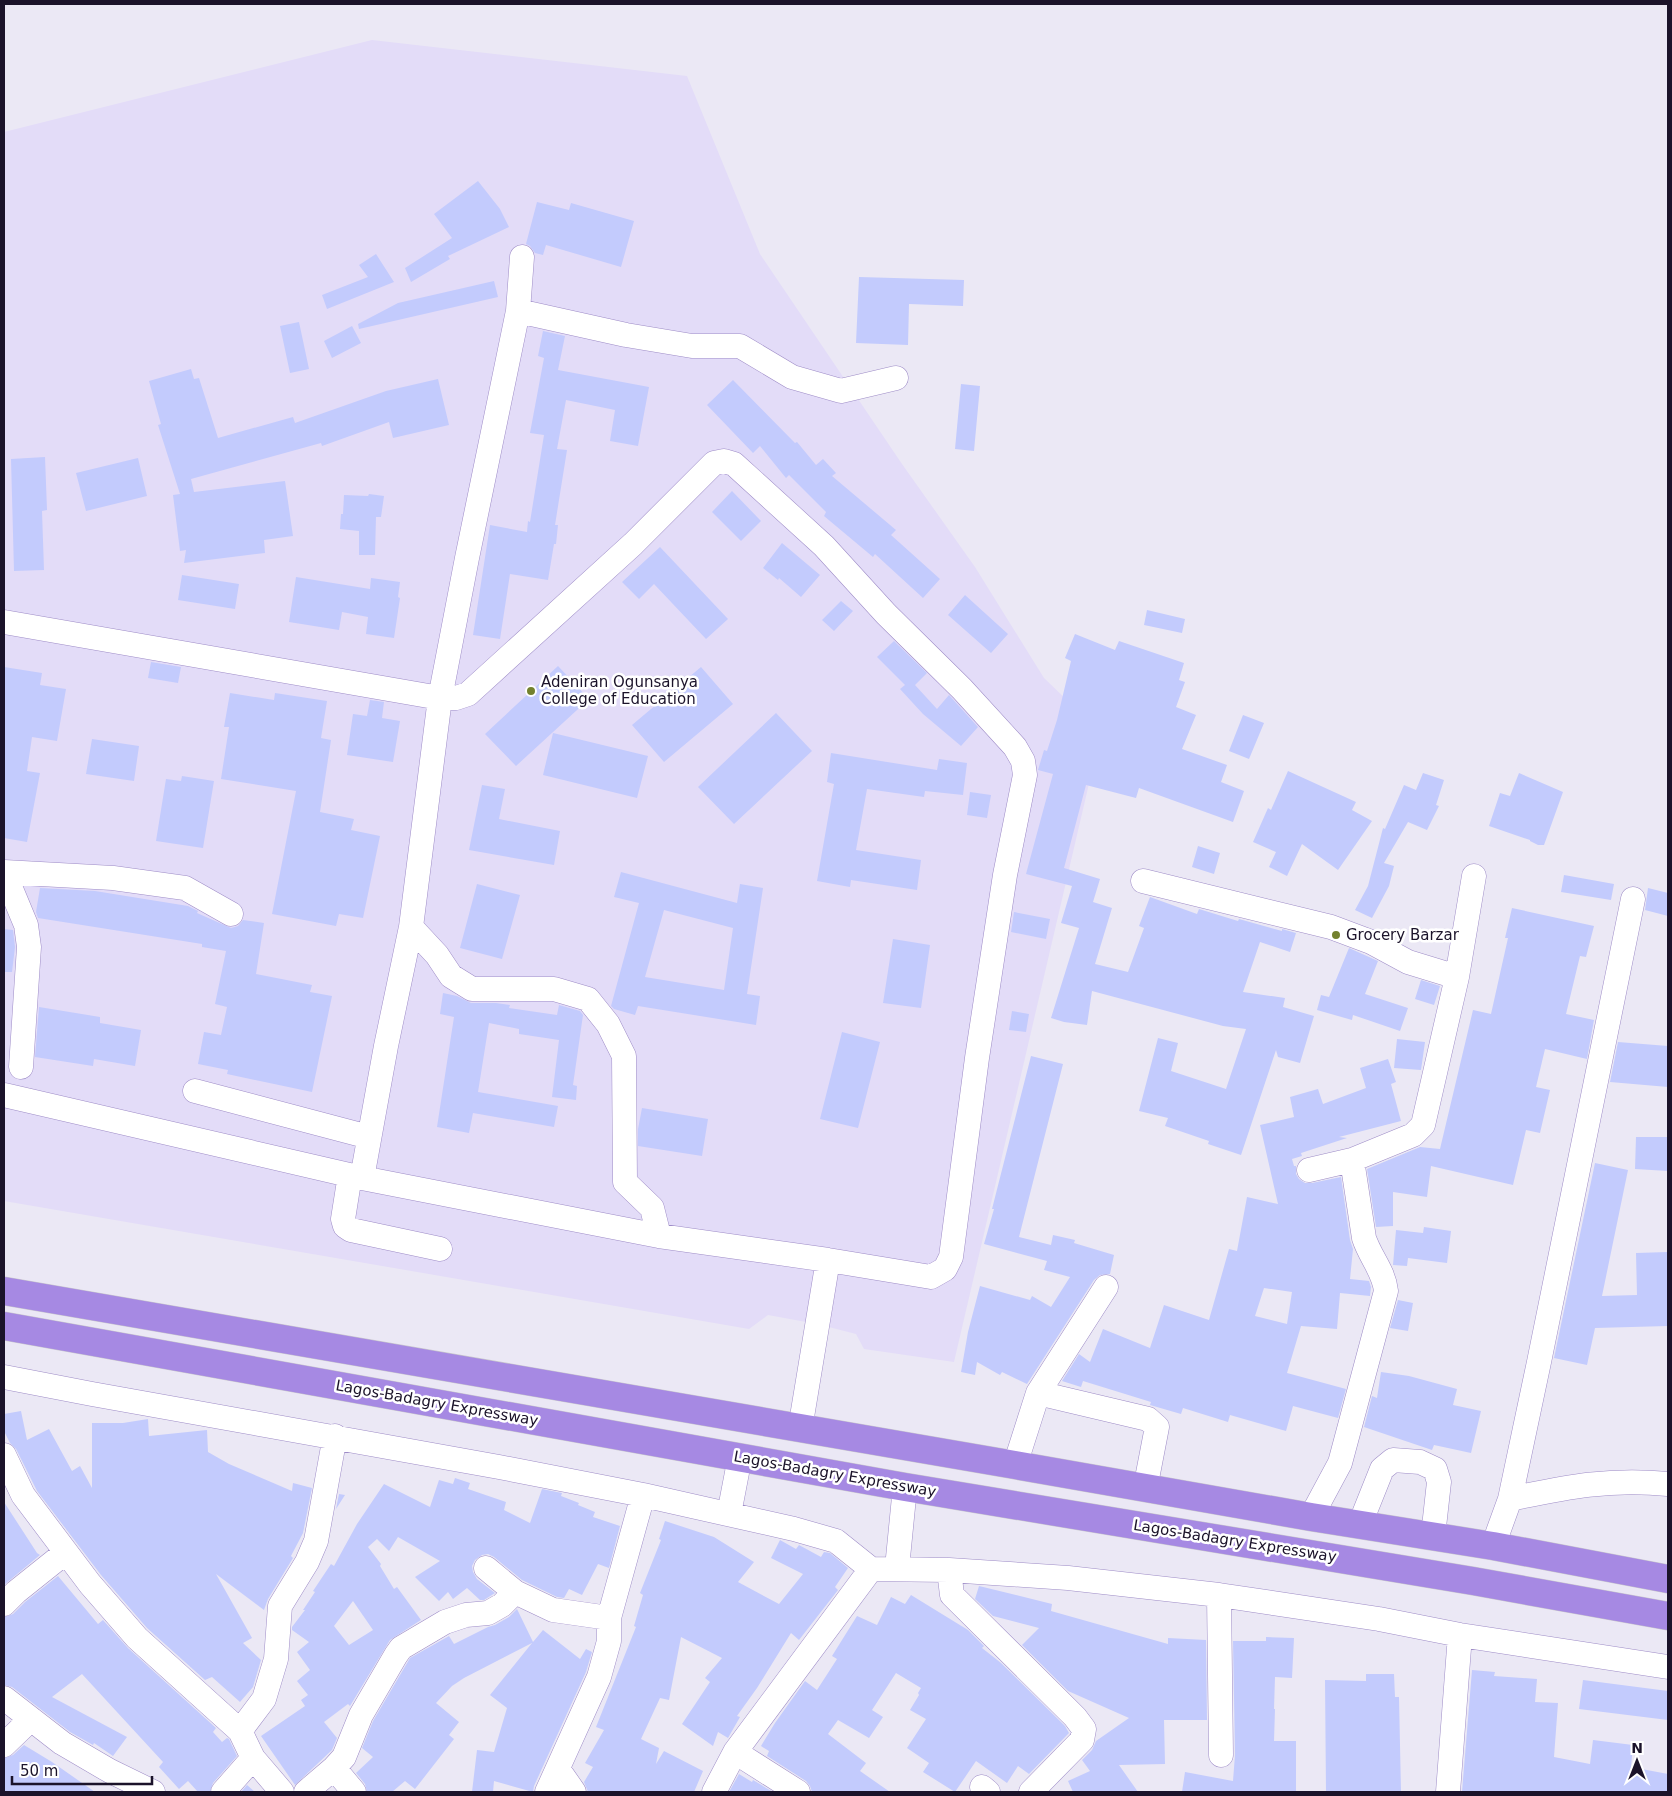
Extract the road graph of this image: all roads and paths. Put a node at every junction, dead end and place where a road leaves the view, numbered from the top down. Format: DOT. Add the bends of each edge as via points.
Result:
graph roads {
  1 [pos="522,257"];
  2 [pos="518,311"];
  3 [pos="896,378"];
  4 [pos="4,622"];
  5 [pos="440,698"];
  6 [pos="4,872"];
  7 [pos="1474,876"];
  8 [pos="1143,881"];
  9 [pos="1632,899"];
  10 [pos="231,914"];
  11 [pos="411,927"];
  12 [pos="1458,977"];
  13 [pos="21,1068"];
  14 [pos="195,1091"];
  15 [pos="4,1095"];
  16 [pos="369,1137"];
  17 [pos="1352,1160"];
  18 [pos="1309,1170"];
  19 [pos="356,1176"];
  20 [pos="659,1236"];
  21 [pos="440,1249"];
  22 [pos="828,1260"];
  23 [pos="1106,1287"];
  24 [pos="4,1291"];
  25 [pos="4,1326"];
  26 [pos="4,1377"];
  27 [pos="1038,1393"];
  28 [pos="800,1429"];
  29 [pos="335,1436"];
  30 [pos="4,1455"];
  31 [pos="740,1457"];
  32 [pos="1015,1465"];
  33 [pos="1668,1484"];
  34 [pos="904,1487"];
  35 [pos="1146,1489"];
  36 [pos="643,1495"];
  37 [pos="1510,1500"];
  38 [pos="729,1514"];
  39 [pos="1311,1517"];
  40 [pos="1360,1524"];
  41 [pos="1433,1536"];
  42 [pos="1493,1546"];
  43 [pos="66,1552"];
  44 [pos="486,1568"];
  45 [pos="897,1568"];
  46 [pos="871,1569"];
  47 [pos="949,1570"];
  48 [pos="1668,1579"];
  49 [pos="515,1592"];
  50 [pos="1219,1595"];
  51 [pos="4,1604"];
  52 [pos="1668,1616"];
  53 [pos="609,1618"];
  54 [pos="1460,1635"];
  55 [pos="1668,1667"];
  56 [pos="4,1698"];
  57 [pos="31,1719"];
  58 [pos="240,1731"];
  59 [pos="4,1745"];
  60 [pos="735,1752"];
  61 [pos="1221,1754"];
  62 [pos="253,1758"];
  63 [pos="334,1768"];
  64 [pos="558,1769"];
  65 [pos="153,1792"];
  66 [pos="223,1792"];
  67 [pos="282,1792"];
  68 [pos="306,1792"];
  69 [pos="354,1792"];
  70 [pos="547,1792"];
  71 [pos="574,1792"];
  72 [pos="714,1792"];
  73 [pos="798,1792"];
  74 [pos="1031,1792"];
  75 [pos="1448,1792"];
  1 -- 2 [label="street"];
  2 -- 3 [label="street" via="692,346 740,346 792,377 840,391"];
  2 -- 5 [label="street"];
  4 -- 5 [label="street"];
  5 -- 11 [label="street"];
  5 -- 22 [label="street" via="468,694 633,544 714,463 724,461 734,464 824,546 1015,746 1023,761 1024,775 1003,885 951,1257 945,1269 932,1277"];
  6 -- 10 [label="street" via="114,878 185,888"];
  6 -- 13 [label="street" via="26,925 29,947"];
  7 -- 12 [label="street"];
  8 -- 12 [label="street" via="1331,926 1408,962"];
  9 -- 37 [label="street"];
  11 -- 16 [label="street"];
  11 -- 20 [label="street" via="451,976 472,989 554,989 588,1000 608,1024 624,1056 625,1182 652,1208"];
  12 -- 17 [label="street" via="1423,1125 1413,1135"];
  14 -- 16 [label="street"];
  15 -- 19 [label="street"];
  16 -- 19 [label="street"];
  17 -- 18 [label="street"];
  17 -- 39 [label="street" via="1364,1238 1385,1279 1386,1291 1340,1463"];
  19 -- 20 [label="street"];
  19 -- 21 [label="street" via="343,1219 345,1226"];
  20 -- 22 [label="street"];
  22 -- 28 [label="street"];
  23 -- 27 [label="street"];
  24 -- 28 [label="highway"];
  25 -- 31 [label="highway, Lagos-Badagry Expressway"];
  26 -- 29 [label="street"];
  27 -- 32 [label="street"];
  27 -- 35 [label="street" via="1148,1419 1157,1427"];
  28 -- 32 [label="highway"];
  29 -- 36 [label="street"];
  29 -- 58 [label="street" via="316,1541 280,1606 276,1659 264,1699"];
  30 -- 43 [label="street" via="24,1495"];
  31 -- 34 [label="highway, Lagos-Badagry Expressway"];
  31 -- 38 [label="street"];
  32 -- 35 [label="highway"];
  33 -- 37 [label="street" via="1612,1481 1570,1486"];
  34 -- 45 [label="street"];
  34 -- 52 [label="highway, Lagos-Badagry Expressway"];
  35 -- 39 [label="highway"];
  36 -- 38 [label="street"];
  36 -- 53 [label="street"];
  37 -- 42 [label="street"];
  38 -- 46 [label="street" via="836,1541"];
  39 -- 40 [label="highway"];
  40 -- 41 [label="highway"];
  40 -- 41 [label="street" via="1382,1470 1392,1460 1420,1462 1435,1468 1439,1482"];
  41 -- 42 [label="highway"];
  42 -- 48 [label="highway"];
  43 -- 51 [label="street"];
  43 -- 58 [label="street" via="137,1638"];
  44 -- 49 [label="street"];
  45 -- 46 [label="street"];
  45 -- 47 [label="street"];
  46 -- 60 [label="street"];
  47 -- 50 [label="street" via="1068,1578"];
  47 -- 74 [label="street" via="952,1595 1084,1729 1082,1740"];
  49 -- 53 [label="street" via="553,1610"];
  49 -- 63 [label="street" via="488,1613 466,1615 445,1622 401,1648 361,1715 344,1757"];
  50 -- 54 [label="street" via="1379,1619"];
  50 -- 61 [label="street"];
  53 -- 64 [label="street" via="609,1641 599,1677"];
  54 -- 55 [label="street"];
  54 -- 75 [label="street"];
  56 -- 57 [label="street"];
  57 -- 59 [label="street"];
  57 -- 65 [label="street" via="62,1743"];
  58 -- 62 [label="street"];
  60 -- 72 [label="street"];
  60 -- 73 [label="street"];
  62 -- 66 [label="street"];
  62 -- 67 [label="street"];
  63 -- 68 [label="street"];
  63 -- 69 [label="street"];
  64 -- 70 [label="street"];
  64 -- 71 [label="street"];
}
